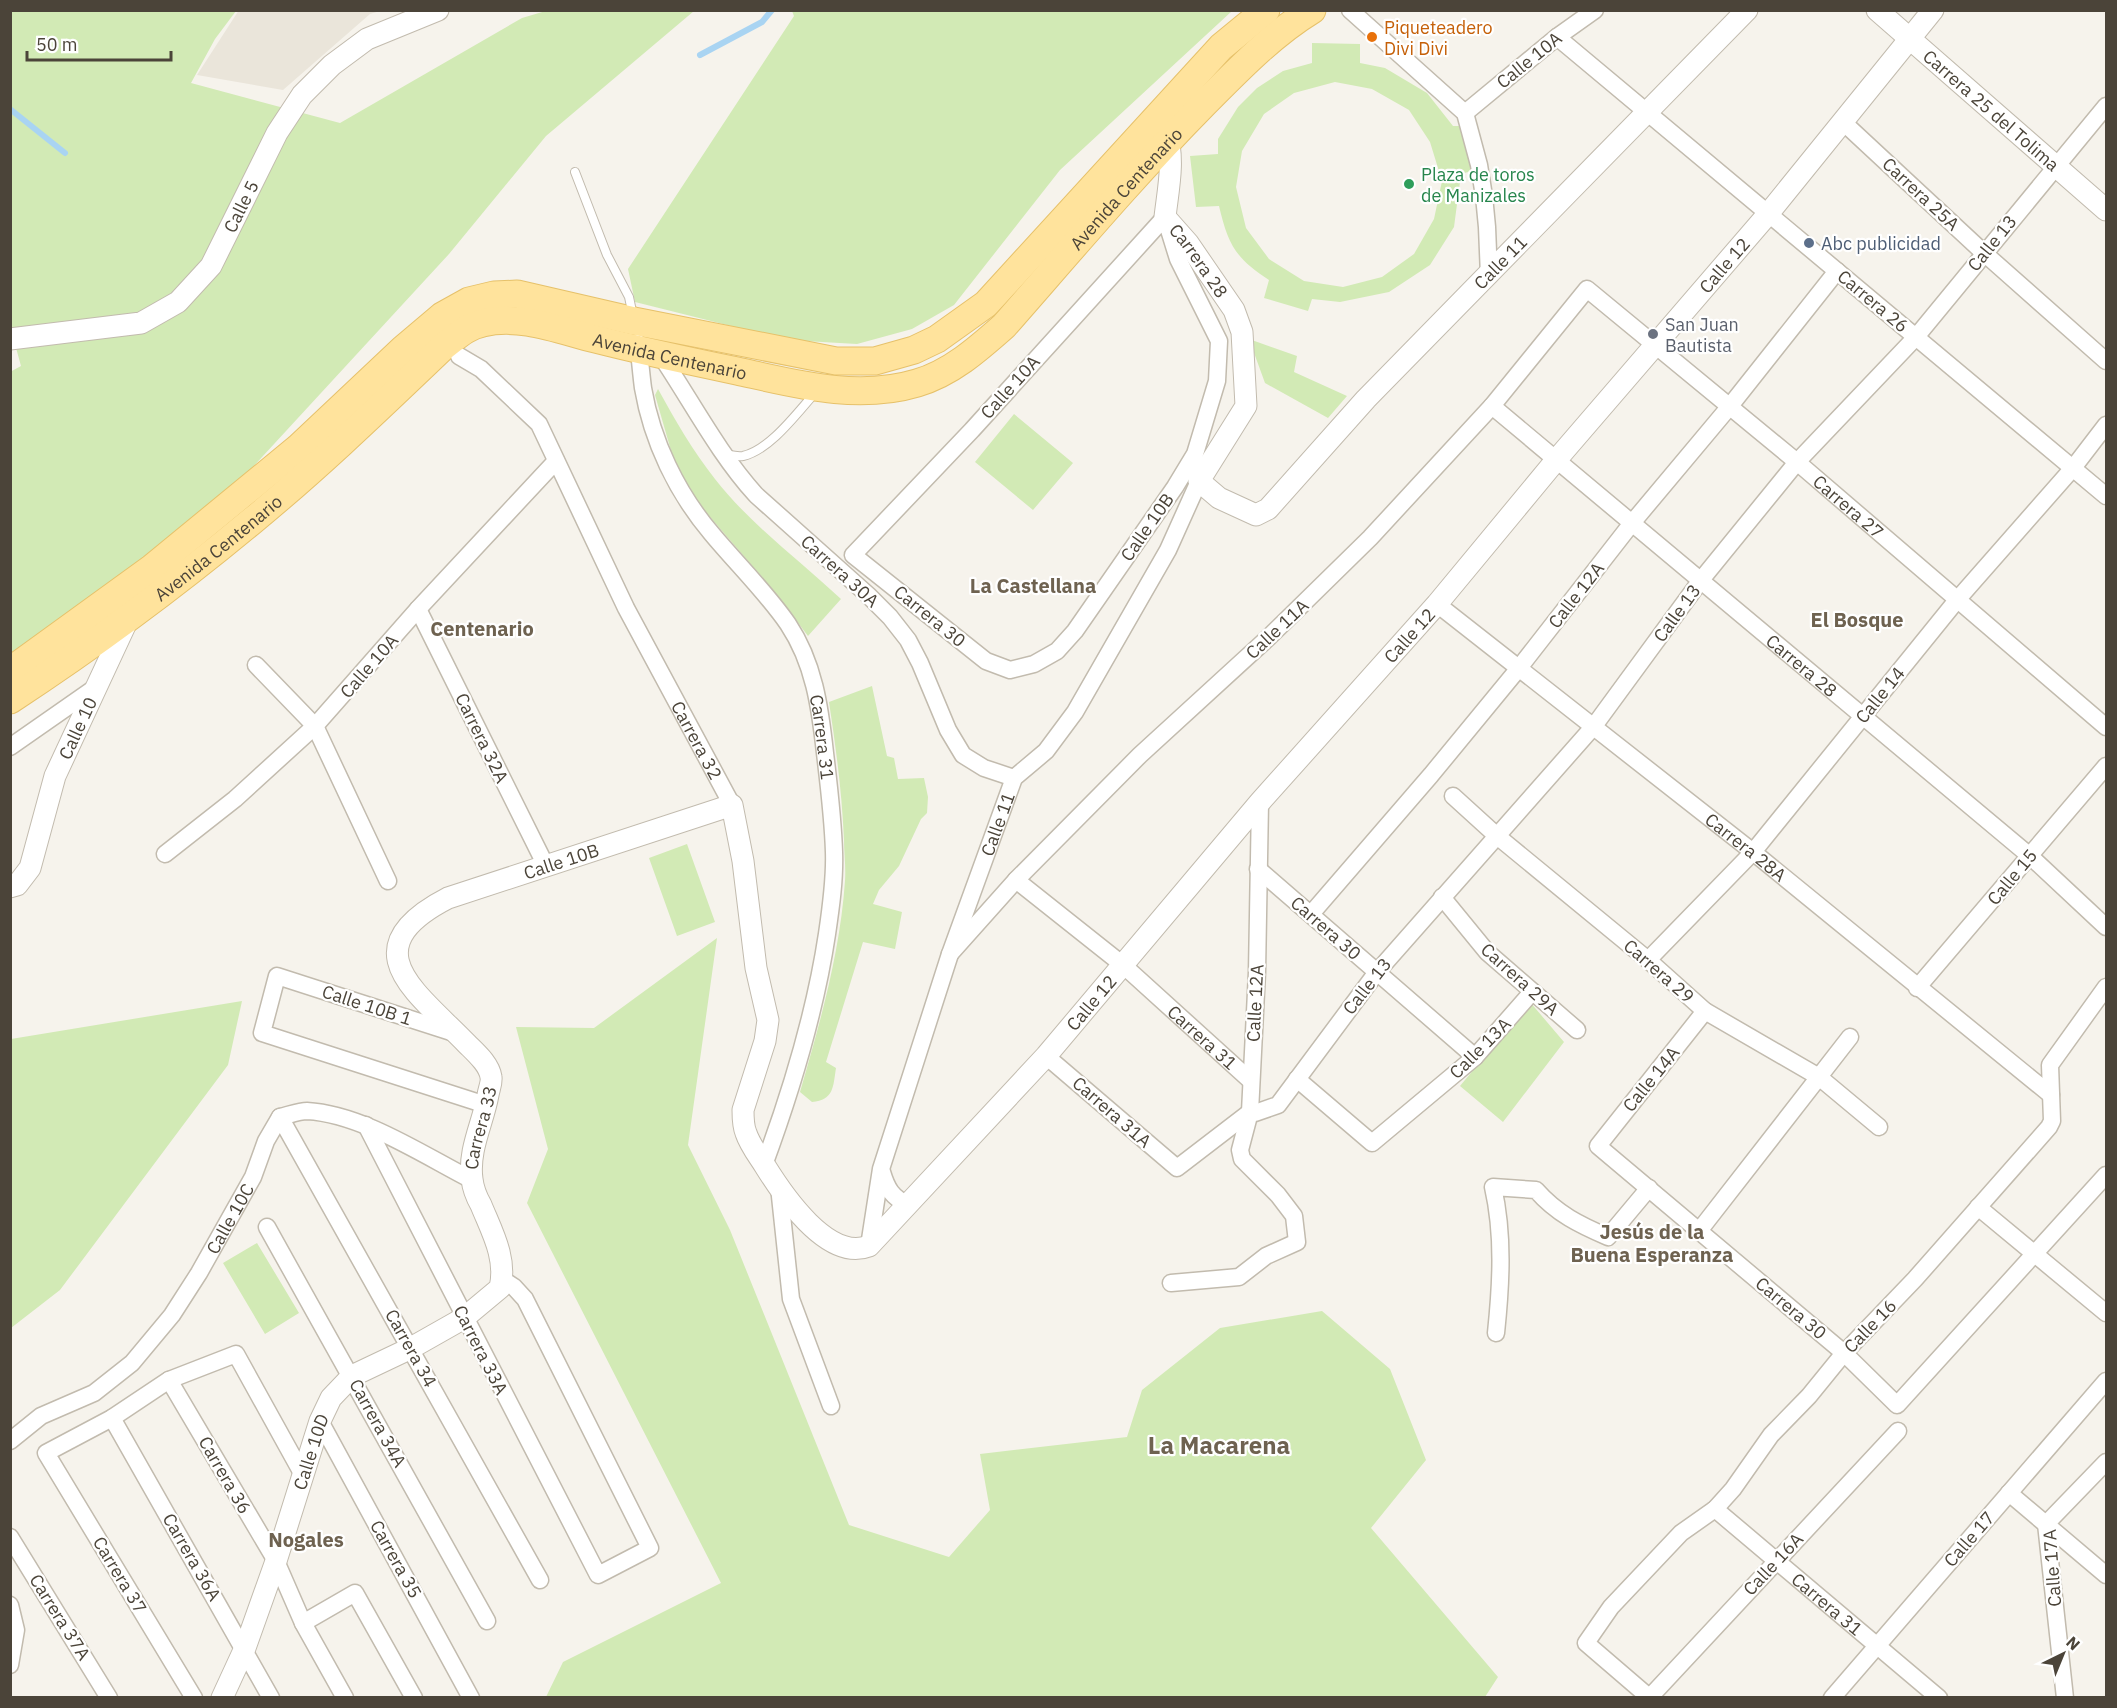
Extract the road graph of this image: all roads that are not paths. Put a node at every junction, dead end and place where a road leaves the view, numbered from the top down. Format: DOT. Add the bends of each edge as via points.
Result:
graph roads {
  1 [pos="438,10"];
  2 [pos="1266,10"];
  3 [pos="1312,10"];
  4 [pos="1350,10"];
  5 [pos="1595,10"];
  6 [pos="1747,10"];
  7 [pos="1876,10"];
  8 [pos="1933,10"];
  9 [pos="1557,37"];
  10 [pos="1910,37"];
  11 [pos="2106,106"];
  12 [pos="1159,113"];
  13 [pos="1465,113"];
  14 [pos="1648,114"];
  15 [pos="1843,122"];
  16 [pos="1168,140"];
  17 [pos="2056,165"];
  18 [pos="575,172"];
  19 [pos="2106,210"];
  20 [pos="1768,214"];
  21 [pos="1165,217"];
  22 [pos="1984,253"];
  23 [pos="1837,271"];
  24 [pos="1489,276"];
  25 [pos="1587,289"];
  26 [pos="518,294"];
  27 [pos="514,321"];
  28 [pos="634,321"];
  29 [pos="1916,337"];
  30 [pos="10,339"];
  31 [pos="1219,341"];
  32 [pos="1656,346"];
  33 [pos="650,353"];
  34 [pos="459,356"];
  35 [pos="2106,361"];
  36 [pos="818,388"];
  37 [pos="1492,406"];
  38 [pos="1730,406"];
  39 [pos="2106,425"];
  40 [pos="723,454"];
  41 [pos="1557,459"];
  42 [pos="556,461"];
  43 [pos="1797,462"];
  44 [pos="2073,468"];
  45 [pos="1199,481"];
  46 [pos="2106,496"];
  47 [pos="1632,523"];
  48 [pos="853,555"];
  49 [pos="152,568"];
  50 [pos="1701,580"];
  51 [pos="1957,600"];
  52 [pos="1437,604"];
  53 [pos="418,609"];
  54 [pos="128,619"];
  55 [pos="256,665"];
  56 [pos="1519,668"];
  57 [pos="1010,670"];
  58 [pos="10,671"];
  59 [pos="99,684"];
  60 [pos="10,700"];
  61 [pos="1862,717"];
  62 [pos="315,726"];
  63 [pos="1594,726"];
  64 [pos="2106,727"];
  65 [pos="10,747"];
  66 [pos="2106,766"];
  67 [pos="1014,778"];
  68 [pos="1453,796"];
  69 [pos="1260,802"];
  70 [pos="732,805"];
  71 [pos="1497,836"];
  72 [pos="1753,852"];
  73 [pos="165,854"];
  74 [pos="2030,856"];
  75 [pos="546,866"];
  76 [pos="1258,869"];
  77 [pos="1016,880"];
  78 [pos="388,881"];
  79 [pos="10,887"];
  80 [pos="1442,897"];
  81 [pos="1311,914"];
  82 [pos="2106,927"];
  83 [pos="401,934"];
  84 [pos="950,954"];
  85 [pos="1648,960"];
  86 [pos="1123,965"];
  87 [pos="1377,972"];
  88 [pos="2106,987"];
  89 [pos="1917,988"];
  90 [pos="1532,992"];
  91 [pos="1705,1011"];
  92 [pos="1577,1030"];
  93 [pos="458,1034"];
  94 [pos="1850,1037"];
  95 [pos="1046,1056"];
  96 [pos="1475,1057"];
  97 [pos="1819,1077"];
  98 [pos="1297,1079"];
  99 [pos="1251,1081"];
  100 [pos="2051,1095"];
  101 [pos="486,1105"];
  102 [pos="1250,1112"];
  103 [pos="280,1117"];
  104 [pos="366,1125"];
  105 [pos="1879,1127"];
  106 [pos="1598,1146"];
  107 [pos="881,1169"];
  108 [pos="2106,1175"];
  109 [pos="772,1176"];
  110 [pos="472,1180"];
  111 [pos="1649,1188"];
  112 [pos="908,1205"];
  113 [pos="1978,1207"];
  114 [pos="267,1227"];
  115 [pos="1699,1232"];
  116 [pos="869,1246"];
  117 [pos="2035,1253"];
  118 [pos="501,1283"];
  119 [pos="1171,1283"];
  120 [pos="2106,1313"];
  121 [pos="464,1317"];
  122 [pos="1496,1333"];
  123 [pos="411,1348"];
  124 [pos="1844,1353"];
  125 [pos="352,1376"];
  126 [pos="169,1380"];
  127 [pos="2106,1381"];
  128 [pos="831,1406"];
  129 [pos="112,1418"];
  130 [pos="320,1421"];
  131 [pos="1898,1431"];
  132 [pos="10,1441"];
  133 [pos="2106,1462"];
  134 [pos="303,1475"];
  135 [pos="2009,1493"];
  136 [pos="1715,1509"];
  137 [pos="2046,1524"];
  138 [pos="10,1536"];
  139 [pos="1776,1560"];
  140 [pos="276,1561"];
  141 [pos="2106,1575"];
  142 [pos="540,1580"];
  143 [pos="10,1605"];
  144 [pos="487,1622"];
  145 [pos="303,1623"];
  146 [pos="1878,1646"];
  147 [pos="245,1648"];
  148 [pos="10,1665"];
  149 [pos="1650,1697"];
  150 [pos="109,1698"];
  151 [pos="194,1698"];
  152 [pos="222,1698"];
  153 [pos="271,1698"];
  154 [pos="345,1698"];
  155 [pos="414,1698"];
  156 [pos="471,1698"];
  157 [pos="1832,1698"];
  158 [pos="1939,1698"];
  159 [pos="2065,1698"];
  1 -- 30 [label="street, Calle 5" via="367,39 332,65 302,95 277,133 211,266 178,302 141,323"];
  2 -- 12 [label="main road, Avenida Centenario" via="1221,47"];
  3 -- 16 [label="main road, Avenida Centenario" via="1240,68"];
  4 -- 13 [label="street"];
  5 -- 9 [label="street, Calle 10A"];
  6 -- 14 [label="street, Calle 11"];
  7 -- 10 [label="street, Carrera 25 del Tolima"];
  8 -- 10 [label="street, Calle 12"];
  9 -- 13 [label="street, Calle 10A"];
  9 -- 14 [label="street, Carrera 26"];
  10 -- 15 [label="street, Calle 12"];
  10 -- 17 [label="street, Carrera 25 del Tolima"];
  11 -- 17 [label="street, Calle 13"];
  12 -- 16 [label="street"];
  12 -- 28 [label="main road, Avenida Centenario" via="986,304 945,334 914,350 875,361 836,361"];
  13 -- 24 [label="street" via="1484,196"];
  14 -- 20 [label="street, Carrera 26"];
  14 -- 24 [label="street, Calle 11"];
  15 -- 20 [label="street, Calle 12"];
  15 -- 22 [label="street, Carrera 25A"];
  16 -- 21 [label="street" via="1170,187"];
  16 -- 36 [label="main road, Avenida Centenario" via="1004,326 976,350 943,373 917,383 881,390"];
  17 -- 19 [label="street, Carrera 25 del Tolima"];
  17 -- 22 [label="street, Calle 13"];
  18 -- 28 [label="lane" via="629,297"];
  20 -- 23 [label="street, Carrera 26"];
  20 -- 32 [label="street, Calle 12"];
  21 -- 31 [label="street, Carrera 28" via="1178,259"];
  21 -- 45 [label="street, Carrera 28" via="1234,310 1242,332 1245,406"];
  21 -- 48 [label="street, Calle 10A"];
  22 -- 29 [label="street, Calle 13"];
  22 -- 35 [label="street, Carrera 25A"];
  23 -- 29 [label="street, Carrera 26"];
  23 -- 38 [label="street, Calle 12A"];
  24 -- 45 [label="street, Calle 11" via="1366,399 1268,509 1256,515 1219,498"];
  25 -- 32 [label="street, Carrera 27"];
  25 -- 37 [label="street, Calle 11A"];
  26 -- 27 [label="main road"];
  26 -- 28 [label="main road, Avenida Centenario"];
  26 -- 49 [label="main road, Avenida Centenario" via="469,302 442,316 298,448"];
  27 -- 33 [label="main road, Avenida Centenario"];
  27 -- 54 [label="main road, Avenida Centenario" via="482,323 464,330 254,520"];
  28 -- 33 [label="street, Carrera 30A"];
  29 -- 43 [label="street, Calle 13"];
  29 -- 44 [label="street, Carrera 26"];
  31 -- 57 [label="street, Calle 10B" via="1217,381 1195,454 1175,487 1057,651 1034,664"];
  32 -- 38 [label="street, Carrera 27"];
  32 -- 41 [label="street, Calle 12"];
  33 -- 36 [label="main road, Avenida Centenario"];
  33 -- 40 [label="street, Carrera 30A"];
  33 -- 109 [label="street, Carrera 31" via="643,388 673,477 710,532 787,622 804,650 818,701 832,819 831,908 821,974"];
  34 -- 42 [label="street, Carrera 32" via="481,369 539,424"];
  36 -- 40 [label="lane" via="772,439 741,456"];
  37 -- 41 [label="street, Carrera 28"];
  37 -- 77 [label="street, Calle 11A" via="1333,577 1140,756"];
  38 -- 43 [label="street, Carrera 27"];
  38 -- 47 [label="street, Calle 12A"];
  39 -- 44 [label="street, Calle 14"];
  40 -- 67 [label="street, Carrera 30A" via="756,495 890,617 908,640 963,755 984,768"];
  41 -- 47 [label="street, Carrera 28"];
  41 -- 52 [label="street, Calle 12"];
  42 -- 53 [label="street, Calle 10A"];
  42 -- 70 [label="street, Carrera 32" via="626,608"];
  43 -- 50 [label="street, Calle 13"];
  43 -- 51 [label="street, Carrera 27"];
  44 -- 46 [label="street, Carrera 26"];
  44 -- 51 [label="street, Calle 14"];
  45 -- 67 [label="street, Calle 11" via="1168,550 1076,712 1046,751"];
  47 -- 50 [label="street, Carrera 28"];
  47 -- 56 [label="street, Calle 12A"];
  48 -- 57 [label="street, Carrera 30" via="986,661"];
  49 -- 54 [label="street, Calle 10"];
  49 -- 58 [label="main road, Avenida Centenario"];
  50 -- 61 [label="street, Carrera 28"];
  50 -- 63 [label="street, Calle 13"];
  51 -- 61 [label="street, Calle 14"];
  51 -- 64 [label="street, Carrera 27"];
  52 -- 56 [label="street, Carrera 28A"];
  52 -- 69 [label="street, Calle 12"];
  53 -- 62 [label="street, Calle 10A"];
  53 -- 75 [label="street, Carrera 32A"];
  54 -- 59 [label="street, Calle 10"];
  54 -- 60 [label="main road, Avenida Centenario"];
  55 -- 62 [label="street"];
  56 -- 63 [label="street, Carrera 28A"];
  56 -- 81 [label="street, Calle 12A"];
  59 -- 65 [label="street"];
  59 -- 79 [label="street, Calle 10" via="55,776 30,868 17,885"];
  61 -- 72 [label="street, Calle 14"];
  61 -- 74 [label="street, Carrera 28"];
  62 -- 73 [label="street, Calle 10A" via="235,799"];
  62 -- 78 [label="street"];
  63 -- 71 [label="street, Calle 13"];
  63 -- 72 [label="street, Carrera 28A"];
  66 -- 74 [label="street, Calle 15"];
  67 -- 84 [label="street, Calle 11"];
  68 -- 71 [label="street, Carrera 29"];
  69 -- 76 [label="street, Calle 12A"];
  69 -- 86 [label="street, Calle 12"];
  70 -- 75 [label="street, Calle 10B"];
  70 -- 109 [label="street, Carrera 32" via="756,968 768,1020 743,1121 746,1134"];
  71 -- 80 [label="street, Calle 13"];
  71 -- 85 [label="street, Carrera 29"];
  72 -- 85 [label="street, Calle 14"];
  72 -- 89 [label="street, Carrera 28A"];
  74 -- 82 [label="street, Carrera 28"];
  74 -- 89 [label="street, Calle 15"];
  75 -- 83 [label="street, Calle 10B" via="448,898 412,921"];
  76 -- 81 [label="street, Carrera 30"];
  76 -- 99 [label="street, Calle 12A"];
  77 -- 84 [label="street, Calle 11A"];
  77 -- 86 [label="street, Carrera 31"];
  80 -- 87 [label="street, Calle 13"];
  80 -- 90 [label="street, Carrera 29A" via="1487,952"];
  81 -- 87 [label="street, Carrera 30"];
  83 -- 93 [label="street, Carrera 33" via="399,967 410,985"];
  84 -- 107 [label="street, Calle 11"];
  85 -- 91 [label="street, Carrera 29"];
  86 -- 95 [label="street, Calle 12"];
  86 -- 99 [label="street, Carrera 31"];
  87 -- 96 [label="street, Carrera 30"];
  87 -- 98 [label="street, Calle 13"];
  88 -- 100 [label="street, Calle 16" via="2050,1065"];
  89 -- 100 [label="street, Carrera 28A"];
  90 -- 92 [label="street, Carrera 29A"];
  90 -- 96 [label="street, Calle 13A"];
  91 -- 97 [label="street, Carrera 29"];
  91 -- 106 [label="street, Calle 14A"];
  93 -- 101 [label="street, Carrera 33" via="486,1065 492,1078"];
  93 -- 101 [label="street, Calle 10B 1" via="277,976 262,1033"];
  94 -- 97 [label="street"];
  95 -- 102 [label="street, Carrera 31A" via="1177,1168"];
  95 -- 112 [label="street, Calle 12"];
  96 -- 98 [label="street, Calle 13A" via="1372,1143"];
  97 -- 105 [label="street, Carrera 29"];
  97 -- 115 [label="street"];
  98 -- 102 [label="street, Calle 13" via="1278,1105"];
  99 -- 102 [label="street, Calle 12A"];
  100 -- 113 [label="street, Calle 16" via="2049,1126"];
  101 -- 110 [label="street, Carrera 33" via="472,1156"];
  102 -- 119 [label="street" via="1240,1150 1242,1159 1294,1216 1297,1242 1266,1256 1239,1277"];
  103 -- 104 [label="street" via="305,1111"];
  103 -- 123 [label="street, Carrera 34"];
  103 -- 132 [label="street, Calle 10C" via="253,1177 172,1315 132,1363 94,1392 41,1416"];
  104 -- 110 [label="street"];
  104 -- 121 [label="street, Carrera 33A"];
  106 -- 111 [label="street, Carrera 30"];
  107 -- 112 [label="street" via="886,1188"];
  107 -- 116 [label="street, Calle 11"];
  108 -- 117 [label="street"];
  109 -- 116 [label="street" via="813,1227 831,1240 846,1247"];
  109 -- 128 [label="street" via="791,1299"];
  110 -- 118 [label="street, Carrera 33" via="500,1251"];
  111 -- 115 [label="street, Carrera 30"];
  111 -- 122 [label="street" via="1608,1238 1571,1221 1536,1190 1493,1187 1499,1212 1501,1290"];
  112 -- 116 [label="street, Calle 12"];
  113 -- 117 [label="street"];
  113 -- 124 [label="street, Calle 16" via="1916,1279"];
  114 -- 125 [label="street, Carrera 34A"];
  115 -- 124 [label="street, Carrera 30"];
  117 -- 120 [label="street"];
  117 -- 124 [label="street, Carrera 30" via="1897,1405"];
  118 -- 121 [label="street, Calle 10D"];
  118 -- 121 [label="street, Carrera 33A" via="514,1287 525,1299 650,1548 598,1575"];
  121 -- 123 [label="street, Calle 10D"];
  123 -- 125 [label="street, Calle 10D"];
  123 -- 142 [label="street, Carrera 34"];
  124 -- 136 [label="street, Calle 16" via="1771,1435"];
  125 -- 130 [label="street, Calle 10D" via="331,1398"];
  125 -- 144 [label="street, Carrera 34A"];
  126 -- 129 [label="street"];
  126 -- 134 [label="street" via="236,1354"];
  126 -- 140 [label="street, Carrera 36"];
  127 -- 135 [label="street, Calle 17"];
  129 -- 147 [label="street, Carrera 36A"];
  129 -- 151 [label="street, Carrera 37" via="46,1453"];
  130 -- 134 [label="street, Calle 10D"];
  130 -- 156 [label="street, Carrera 35"];
  131 -- 139 [label="street, Calle 16A"];
  133 -- 137 [label="street, Calle 17A"];
  134 -- 140 [label="street, Calle 10D"];
  135 -- 137 [label="street"];
  135 -- 146 [label="street, Calle 17"];
  136 -- 139 [label="street, Carrera 31"];
  136 -- 149 [label="street, Calle 16" via="1681,1533 1611,1607 1586,1643"];
  137 -- 141 [label="street"];
  137 -- 159 [label="street, Calle 17A"];
  138 -- 150 [label="street, Carrera 37A"];
  139 -- 146 [label="street, Carrera 31"];
  139 -- 149 [label="street, Calle 16A"];
  140 -- 145 [label="street, Carrera 36"];
  140 -- 147 [label="street, Calle 10D"];
  143 -- 148 [label="street" via="16,1630"];
  145 -- 154 [label="street, Carrera 36"];
  145 -- 155 [label="street" via="355,1593"];
  146 -- 157 [label="street, Calle 17"];
  146 -- 158 [label="street, Carrera 31"];
  147 -- 152 [label="street, Calle 10D"];
  147 -- 153 [label="street, Carrera 36A"];
}
